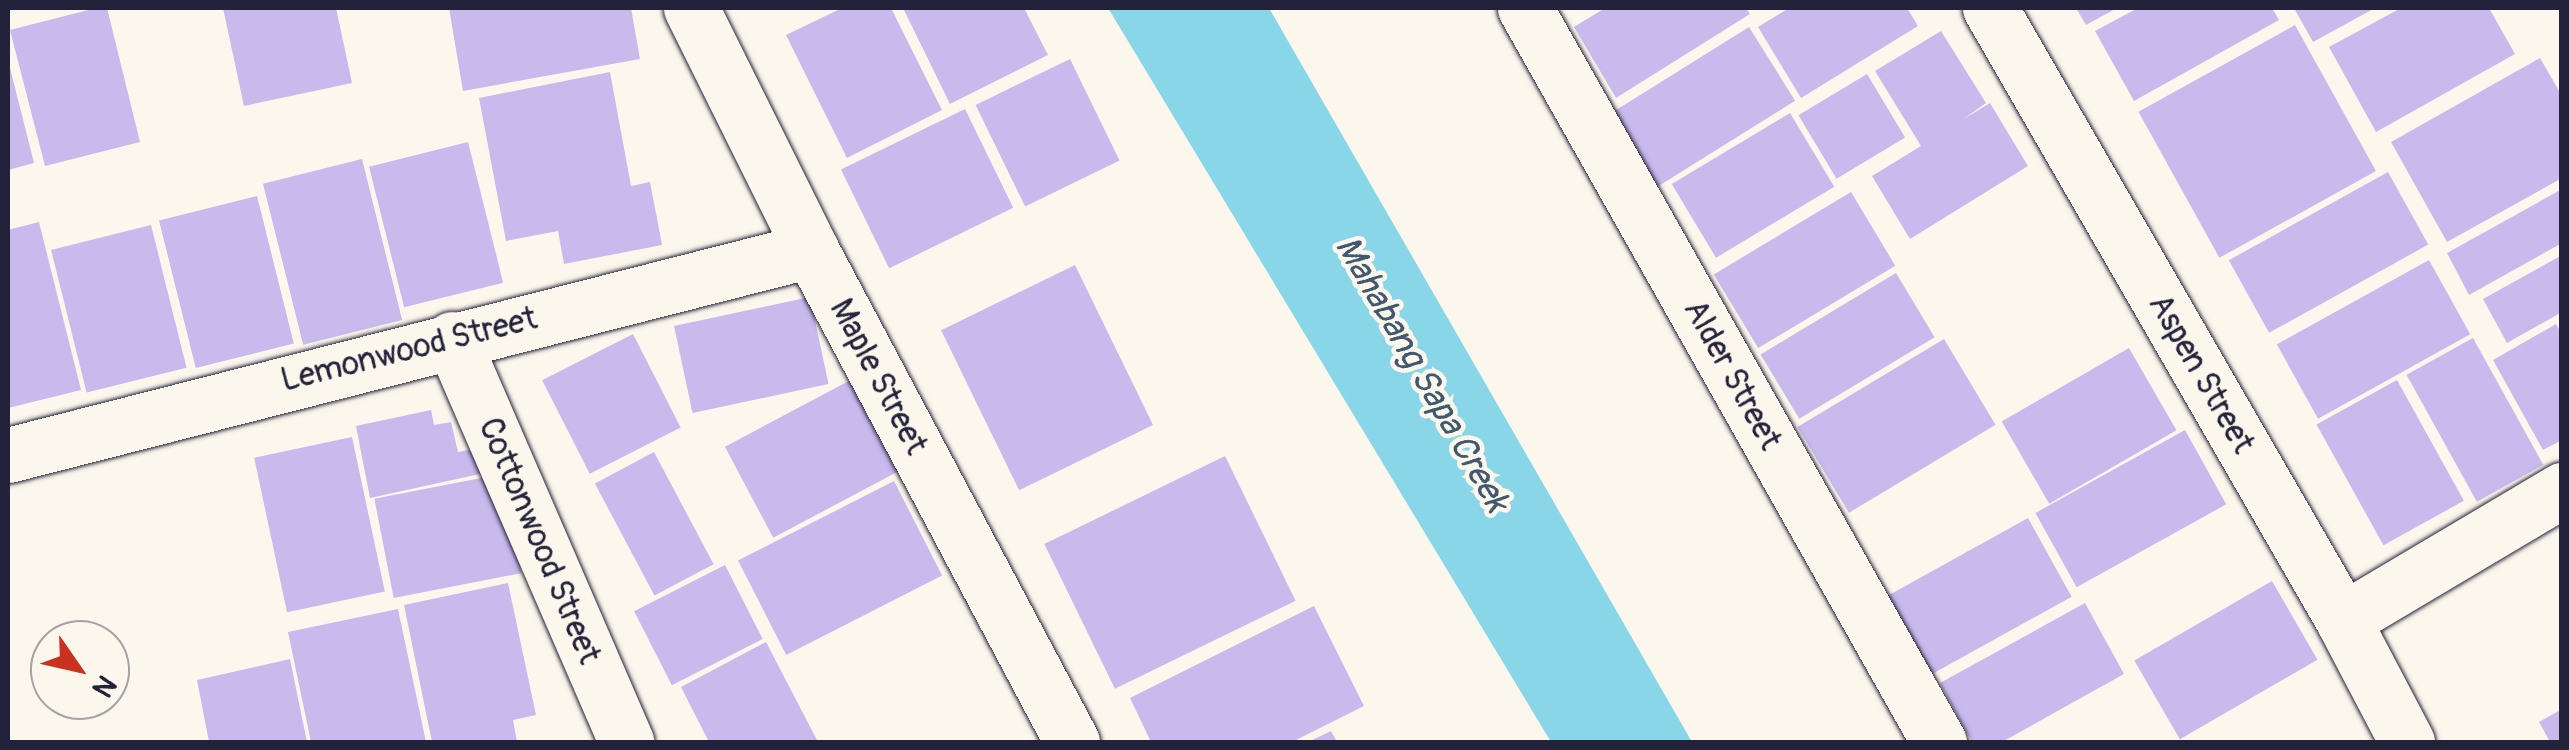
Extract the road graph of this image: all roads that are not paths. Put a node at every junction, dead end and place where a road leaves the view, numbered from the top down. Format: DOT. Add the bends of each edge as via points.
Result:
graph roads {
  1 [pos="691,8"];
  2 [pos="1525,8"];
  3 [pos="1990,8"];
  4 [pos="811,250"];
  5 [pos="452,338"];
  6 [pos="8,454"];
  7 [pos="2562,490"];
  8 [pos="2343,620"];
  9 [pos="626,742"];
  10 [pos="1072,742"];
  11 [pos="1940,742"];
  12 [pos="2408,742"];
  1 -- 4 [label="street, Maple Street"];
  2 -- 11 [label="street, Alder Street"];
  3 -- 8 [label="street, Aspen Street"];
  4 -- 5 [label="street, Lemonwood Street"];
  4 -- 10 [label="street, Maple Street"];
  5 -- 6 [label="street, Lemonwood Street"];
  5 -- 9 [label="street, Cottonwood Street"];
  7 -- 8 [label="street"];
  8 -- 12 [label="street, Aspen Street"];
}
